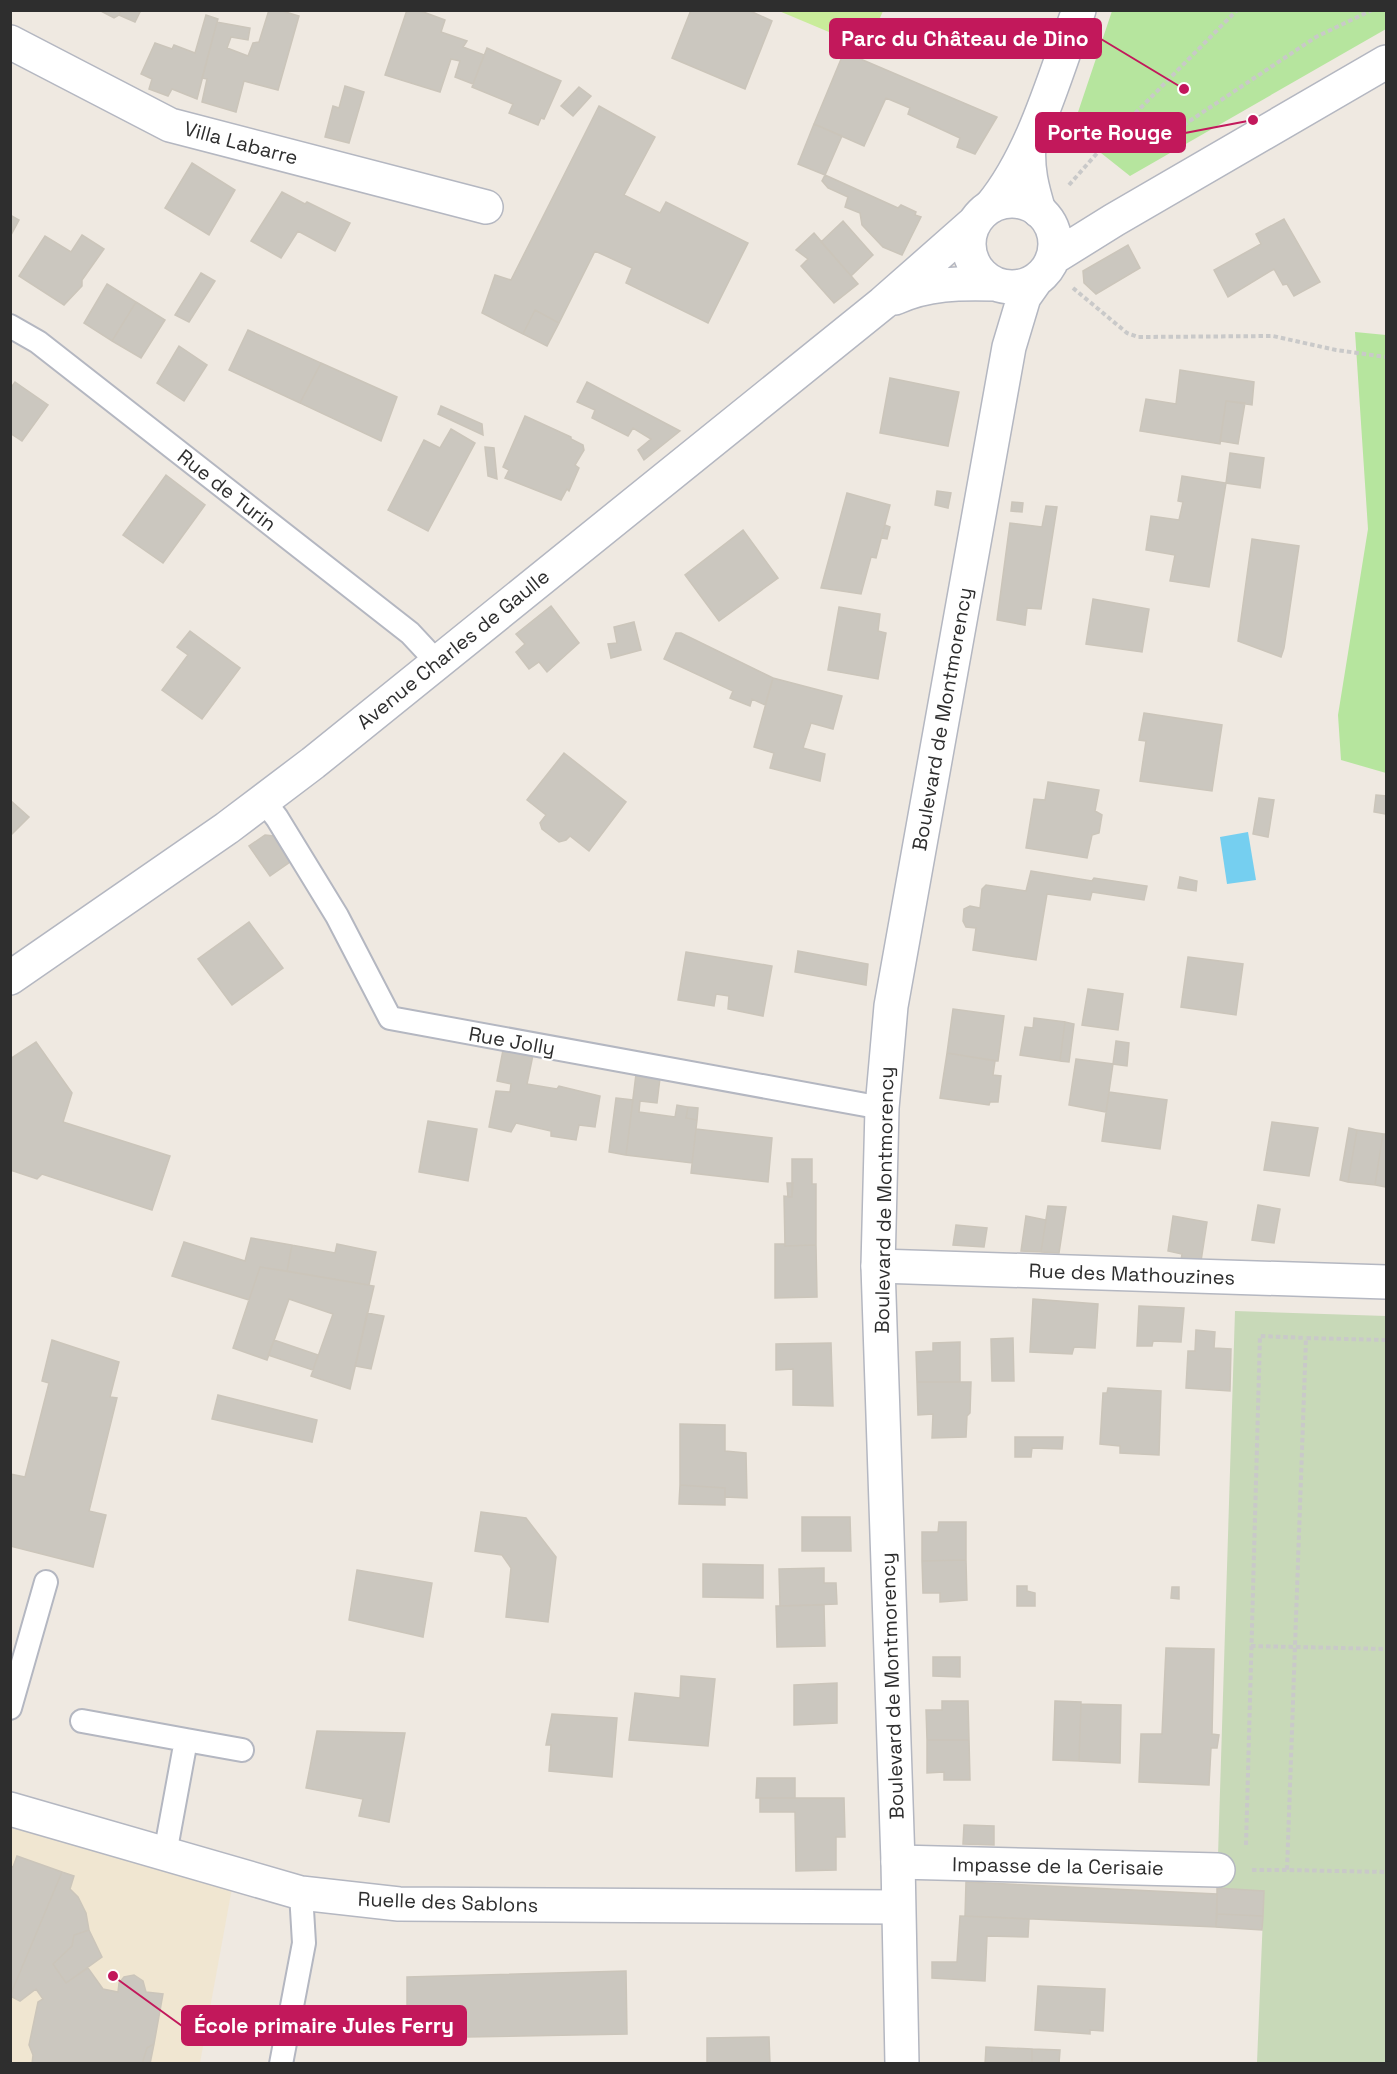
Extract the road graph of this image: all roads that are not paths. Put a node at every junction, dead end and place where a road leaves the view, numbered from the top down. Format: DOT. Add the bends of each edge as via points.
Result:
graph roads {
  1 [pos="1078,10"];
  2 [pos="10,42"];
  3 [pos="1386,62"];
  4 [pos="1029,145"];
  5 [pos="486,207"];
  6 [pos="1041,213"];
  7 [pos="983,214"];
  8 [pos="1114,220"];
  9 [pos="1045,268"];
  10 [pos="996,284"];
  11 [pos="883,303"];
  12 [pos="10,326"];
  13 [pos="1009,347"];
  14 [pos="438,662"];
  15 [pos="264,801"];
  16 [pos="10,978"];
  17 [pos="882,1108"];
  18 [pos="878,1266"];
  19 [pos="1386,1282"];
  20 [pos="46,1582"];
  21 [pos="10,1708"];
  22 [pos="82,1721"];
  23 [pos="186,1740"];
  24 [pos="242,1750"];
  25 [pos="10,1809"];
  26 [pos="165,1854"];
  27 [pos="898,1862"];
  28 [pos="1218,1870"];
  29 [pos="301,1893"];
  30 [pos="898,1907"];
  31 [pos="282,2064"];
  32 [pos="902,2064"];
  1 -- 4 [label="street"];
  2 -- 5 [label="street, Villa Labarre" via="170,124"];
  3 -- 8 [label="street"];
  4 -- 6 [label="street" via="1029,178"];
  4 -- 7 [label="street" via="1009,183"];
  6 -- 7 [label="street" via="1014,201"];
  6 -- 8 [label="street" via="1083,224"];
  6 -- 9 [label="street" via="1053,230 1055,244"];
  7 -- 10 [label="street" via="970,231 970,254 982,276"];
  7 -- 11 [label="street, Avenue Charles de Gaulle"];
  8 -- 9 [label="street"];
  9 -- 10 [label="street" via="1023,286"];
  9 -- 13 [label="street, Boulevard de Montmorency" via="1024,297"];
  10 -- 11 [label="street, Avenue Charles de Gaulle" via="936,285"];
  10 -- 13 [label="street, Boulevard de Montmorency" via="1007,306"];
  11 -- 14 [label="street, Avenue Charles de Gaulle"];
  12 -- 14 [label="lane, Rue de Turin" via="38,342 410,633"];
  13 -- 17 [label="street, Boulevard de Montmorency" via="891,1006"];
  14 -- 15 [label="street, Avenue Charles de Gaulle"];
  15 -- 16 [label="street, Avenue Charles de Gaulle"];
  15 -- 17 [label="lane, Rue Jolly" via="337,916 390,1018"];
  17 -- 18 [label="street, Boulevard de Montmorency"];
  18 -- 19 [label="street, Rue des Mathouzines"];
  18 -- 27 [label="street, Boulevard de Montmorency"];
  20 -- 21 [label="lane"];
  22 -- 23 [label="lane"];
  23 -- 24 [label="lane"];
  23 -- 26 [label="lane"];
  25 -- 26 [label="street, Ruelle des Sablons"];
  26 -- 29 [label="street, Ruelle des Sablons"];
  27 -- 28 [label="street, Impasse de la Cerisaie"];
  27 -- 30 [label="street, Boulevard de Montmorency"];
  29 -- 30 [label="street, Ruelle des Sablons" via="399,1904"];
  29 -- 31 [label="lane" via="304,1943"];
  30 -- 32 [label="street, Boulevard de Montmorency"];
}
